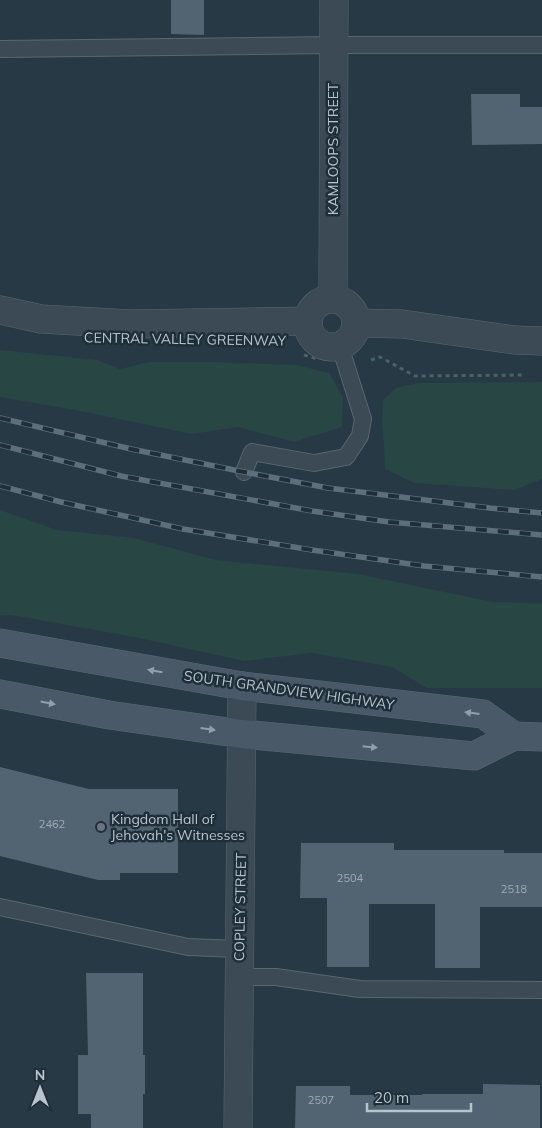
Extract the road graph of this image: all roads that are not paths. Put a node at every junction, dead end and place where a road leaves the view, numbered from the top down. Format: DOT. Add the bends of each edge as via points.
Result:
graph roads {
  1 [pos="334,0"];
  2 [pos="333,45"];
  3 [pos="542,45"];
  4 [pos="0,50"];
  5 [pos="333,298"];
  6 [pos="0,310"];
  7 [pos="308,322"];
  8 [pos="357,323"];
  9 [pos="542,341"];
  10 [pos="343,357"];
  11 [pos="244,472"];
  12 [pos="0,644"];
  13 [pos="242,686"];
  14 [pos="0,694"];
  15 [pos="242,734"];
  16 [pos="514,736"];
  17 [pos="542,737"];
  18 [pos="0,907"];
  19 [pos="239,949"];
  20 [pos="239,977"];
  21 [pos="542,990"];
  22 [pos="238,1128"];
  1 -- 2 [label="street, KAMLOOPS STREET"];
  2 -- 3 [label="lane"];
  2 -- 4 [label="lane"];
  2 -- 5 [label="street, KAMLOOPS STREET"];
  5 -- 7 [label="street" via="314,306"];
  5 -- 8 [label="street" via="352,307"];
  6 -- 7 [label="street" via="41,319 131,324"];
  7 -- 10 [label="street" via="317,342 332,347"];
  8 -- 9 [label="street" via="402,324"];
  8 -- 10 [label="street" via="356,331 346,343"];
  10 -- 11 [label="lane" via="363,419 360,436 346,457 314,463 252,452"];
  13 -- 12 [label="main road, SOUTH GRANDVIEW HIGHWAY, one-way"];
  13 -- 15 [label="street, COPLEY STREET"];
  16 -- 13 [label="main road, SOUTH GRANDVIEW HIGHWAY, one-way" via="483,714"];
  14 -- 15 [label="main road, one-way" via="109,715"];
  15 -- 16 [label="main road, one-way" via="474,756"];
  15 -- 19 [label="street, COPLEY STREET"];
  16 -- 17 [label="main road"];
  18 -- 19 [label="lane" via="188,947"];
  19 -- 20 [label="street, COPLEY STREET"];
  20 -- 21 [label="lane" via="276,977 360,989"];
  20 -- 22 [label="street, COPLEY STREET"];
}
